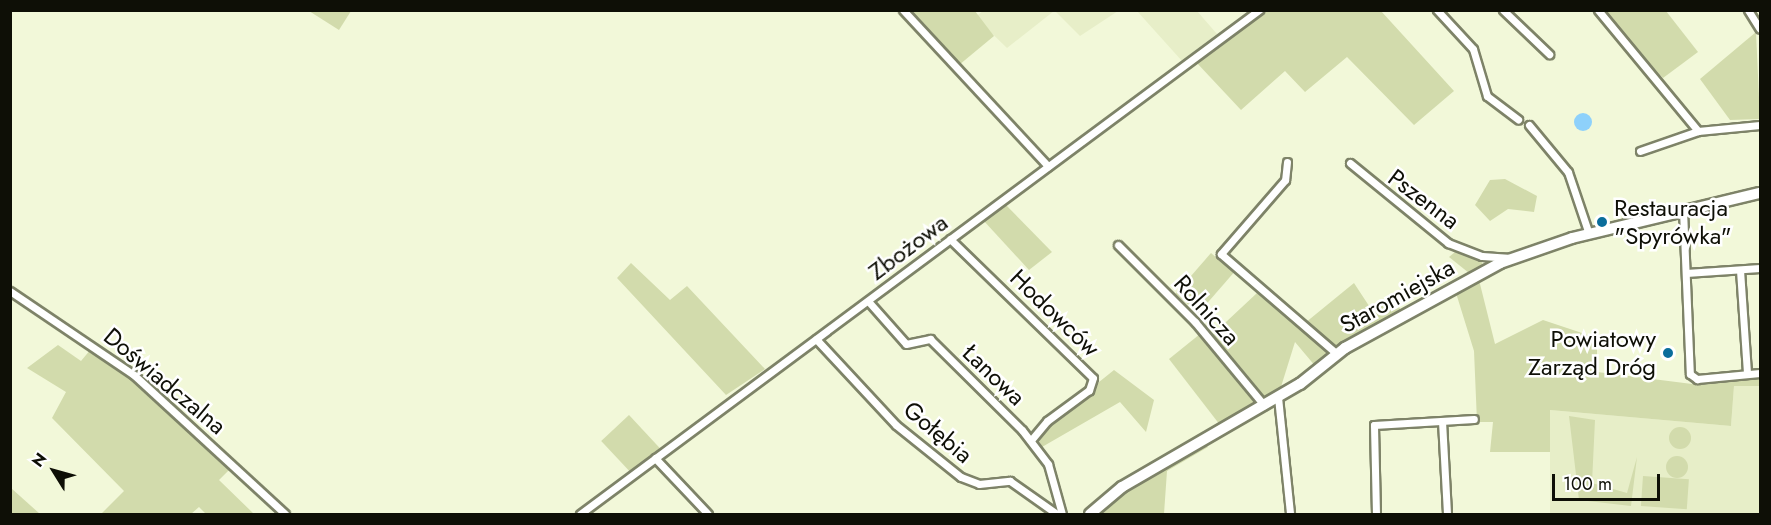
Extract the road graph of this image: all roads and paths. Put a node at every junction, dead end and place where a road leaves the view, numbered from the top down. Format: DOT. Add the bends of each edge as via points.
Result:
graph roads {
  1 [pos="903,10"];
  2 [pos="1258,10"];
  3 [pos="1437,10"];
  4 [pos="1503,10"];
  5 [pos="1598,10"];
  6 [pos="1761,12"];
  7 [pos="1750,13"];
  8 [pos="1761,28"];
  9 [pos="1549,54"];
  10 [pos="1518,119"];
  11 [pos="1529,125"];
  12 [pos="1761,125"];
  13 [pos="1698,131"];
  14 [pos="1640,151"];
  15 [pos="1287,162"];
  16 [pos="1350,163"];
  17 [pos="1048,166"];
  18 [pos="1761,193"];
  19 [pos="1683,208"];
  20 [pos="1589,234"];
  21 [pos="950,239"];
  22 [pos="1118,245"];
  23 [pos="1482,256"];
  24 [pos="1510,258"];
  25 [pos="1761,268"];
  26 [pos="1487,270"];
  27 [pos="1740,270"];
  28 [pos="1686,273"];
  29 [pos="10,291"];
  30 [pos="868,301"];
  31 [pos="816,339"];
  32 [pos="1337,354"];
  33 [pos="1761,372"];
  34 [pos="1747,374"];
  35 [pos="1278,397"];
  36 [pos="1264,405"];
  37 [pos="1474,419"];
  38 [pos="1442,422"];
  39 [pos="1031,440"];
  40 [pos="655,458"];
  41 [pos="589,508"];
  42 [pos="1093,513"];
  43 [pos="285,514"];
  44 [pos="580,514"];
  45 [pos="596,514"];
  46 [pos="708,514"];
  47 [pos="1057,514"];
  48 [pos="1062,514"];
  49 [pos="1290,514"];
  50 [pos="1376,514"];
  51 [pos="1447,514"];
  1 -- 17 [label="street"];
  2 -- 17 [label="street, Zbożowa"];
  3 -- 10 [label="street" via="1473,50 1487,96"];
  4 -- 9 [label="street"];
  5 -- 13 [label="street"];
  6 -- 7 [label="street"];
  7 -- 8 [label="street"];
  11 -- 20 [label="street" via="1568,172"];
  12 -- 13 [label="street"];
  13 -- 14 [label="street"];
  15 -- 32 [label="street" via="1285,180 1221,254"];
  16 -- 23 [label="street, Pszenna" via="1433,234"];
  17 -- 21 [label="street, Zbożowa"];
  18 -- 19 [label="street, Staromiejska"];
  19 -- 20 [label="street, Staromiejska"];
  19 -- 28 [label="street"];
  20 -- 24 [label="street, Staromiejska"];
  21 -- 30 [label="street, Zbożowa"];
  21 -- 39 [label="street, Hodowców" via="1093,378 1089,390 1047,421"];
  22 -- 36 [label="street, Rolnicza" via="1195,322"];
  23 -- 24 [label="street, Pszenna"];
  23 -- 26 [label="street"];
  24 -- 26 [label="street, Staromiejska"];
  25 -- 27 [label="street"];
  26 -- 32 [label="street, Staromiejska"];
  27 -- 28 [label="street"];
  27 -- 34 [label="street"];
  28 -- 34 [label="street" via="1690,374 1697,379"];
  29 -- 43 [label="street, Doświadczalna" via="134,375"];
  30 -- 31 [label="street, Zbożowa"];
  30 -- 39 [label="street, Łanowa" via="906,344 930,339"];
  31 -- 40 [label="street, Zbożowa"];
  31 -- 47 [label="street, Gołębia" via="896,425 961,477 979,484 1010,481"];
  32 -- 35 [label="street, Staromiejska"];
  33 -- 34 [label="street"];
  35 -- 36 [label="street, Staromiejska"];
  35 -- 49 [label="street"];
  36 -- 42 [label="street, Staromiejska" via="1122,487"];
  37 -- 38 [label="street"];
  38 -- 50 [label="street" via="1372,428"];
  38 -- 51 [label="street"];
  39 -- 48 [label="street, Łanowa" via="1052,473"];
  40 -- 41 [label="street, Zbożowa"];
  40 -- 46 [label="street"];
  41 -- 44 [label="street, Zbożowa"];
  41 -- 45 [label="street"];
}
